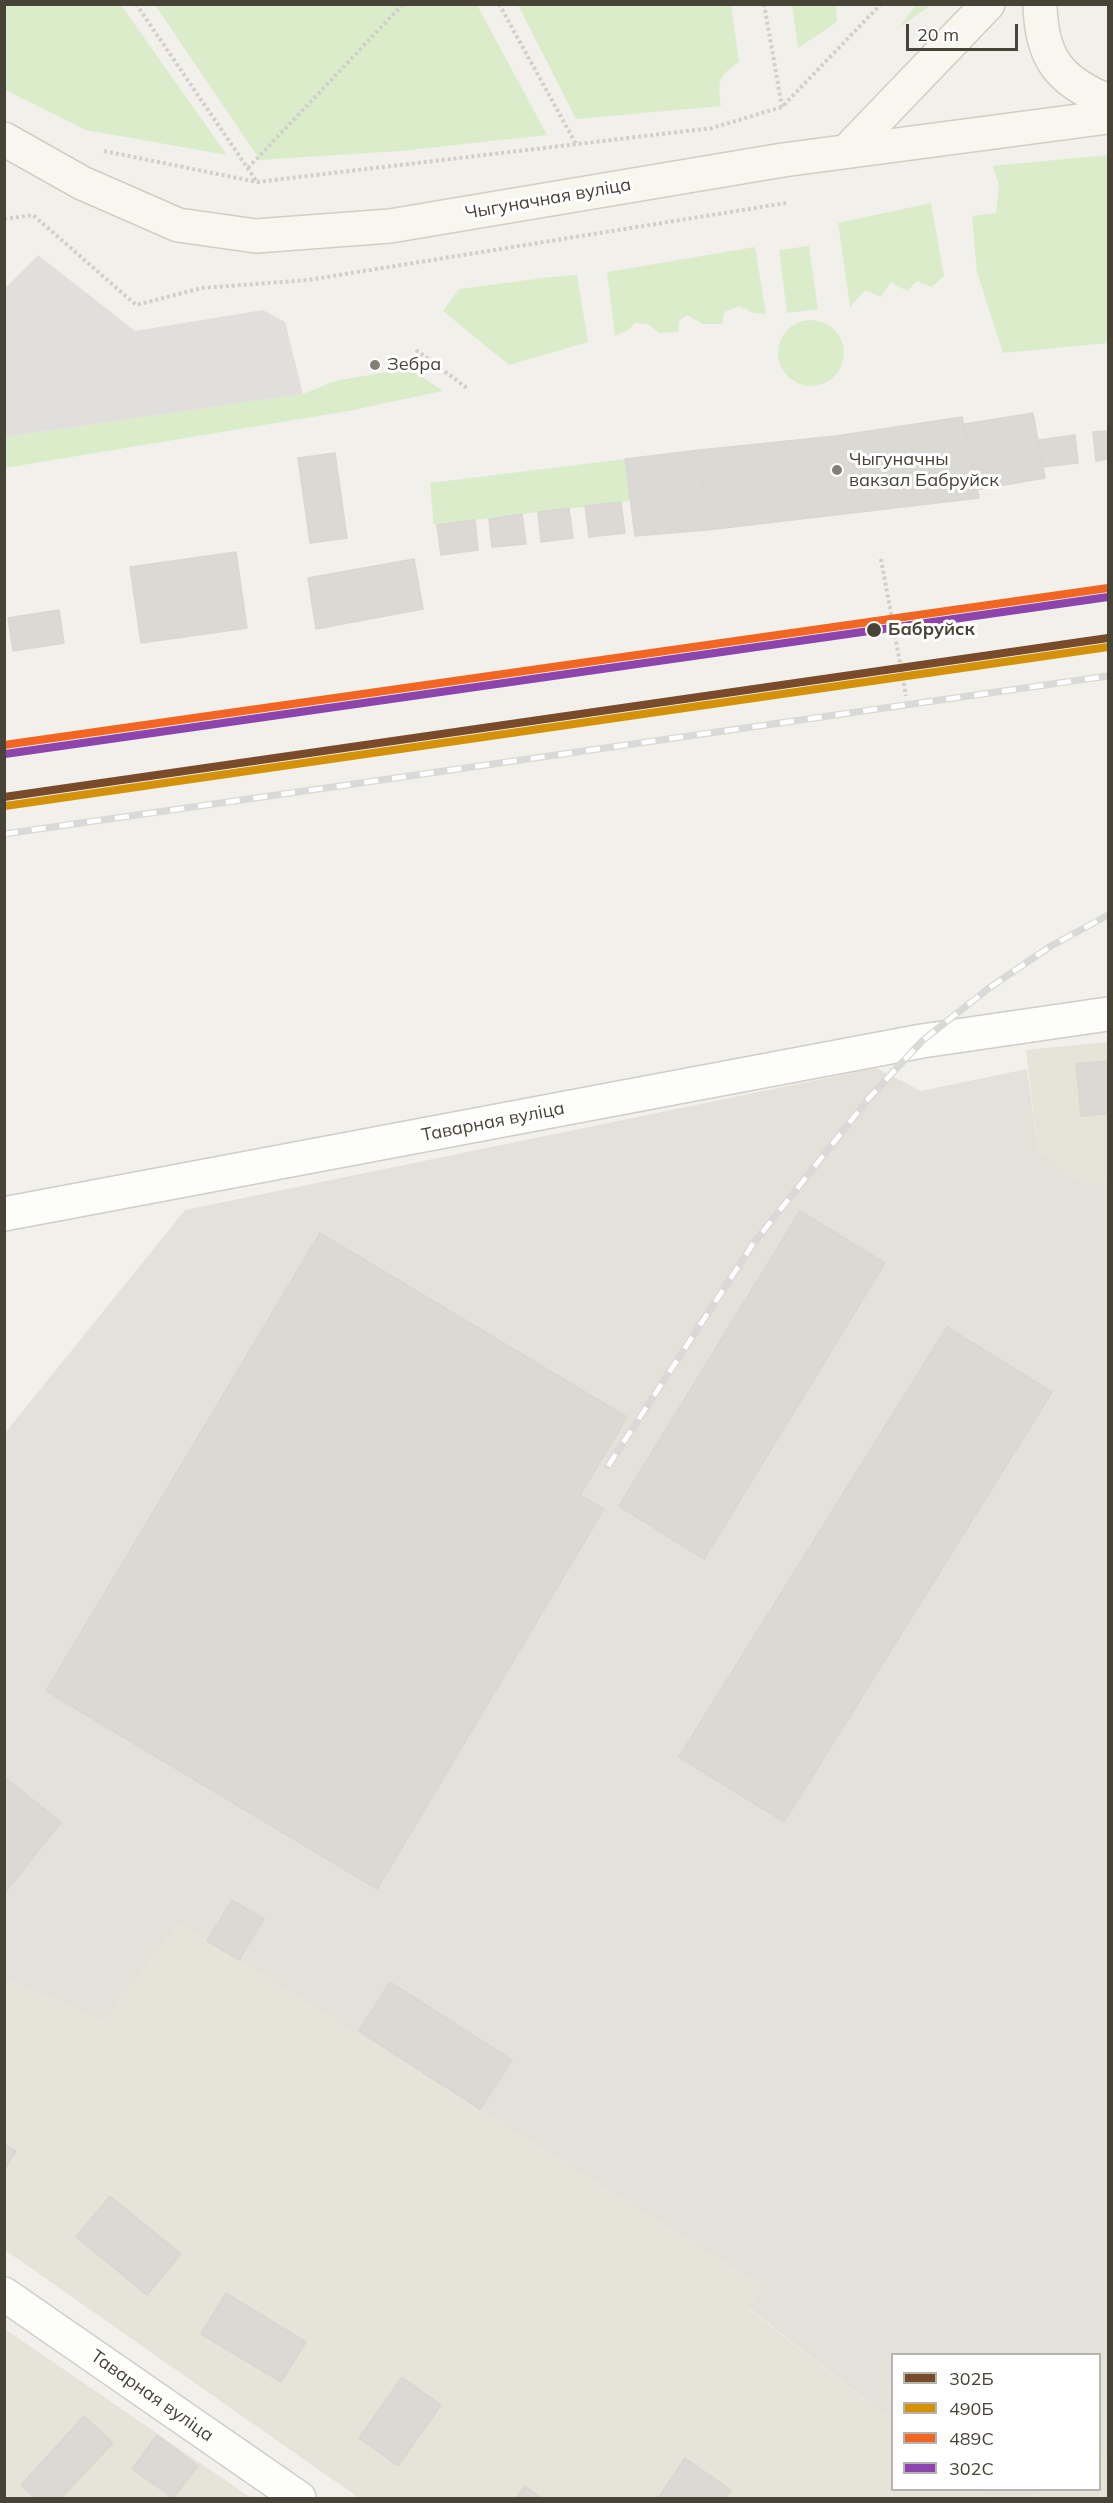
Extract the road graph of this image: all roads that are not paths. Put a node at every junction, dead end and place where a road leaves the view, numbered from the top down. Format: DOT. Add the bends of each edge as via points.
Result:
graph roads {
  1 [pos="988,4"];
  2 [pos="1040,4"];
  3 [pos="1108,101"];
  4 [pos="1108,117"];
  5 [pos="4,139"];
  6 [pos="847,151"];
  7 [pos="1108,1014"];
  8 [pos="4,1214"];
  9 [pos="4,2294"];
  10 [pos="299,2499"];
  1 -- 6 [label="street"];
  2 -- 3 [label="street" via="1041,31 1053,61 1083,91"];
  4 -- 6 [label="street, Чыгуначная вуліца"];
  5 -- 6 [label="street, Чыгуначная вуліца" via="82,183 178,225 256,236 390,226"];
  7 -- 8 [label="street, Таварная вуліца" via="922,1041"];
  9 -- 10 [label="street, Таварная вуліца"];
}
